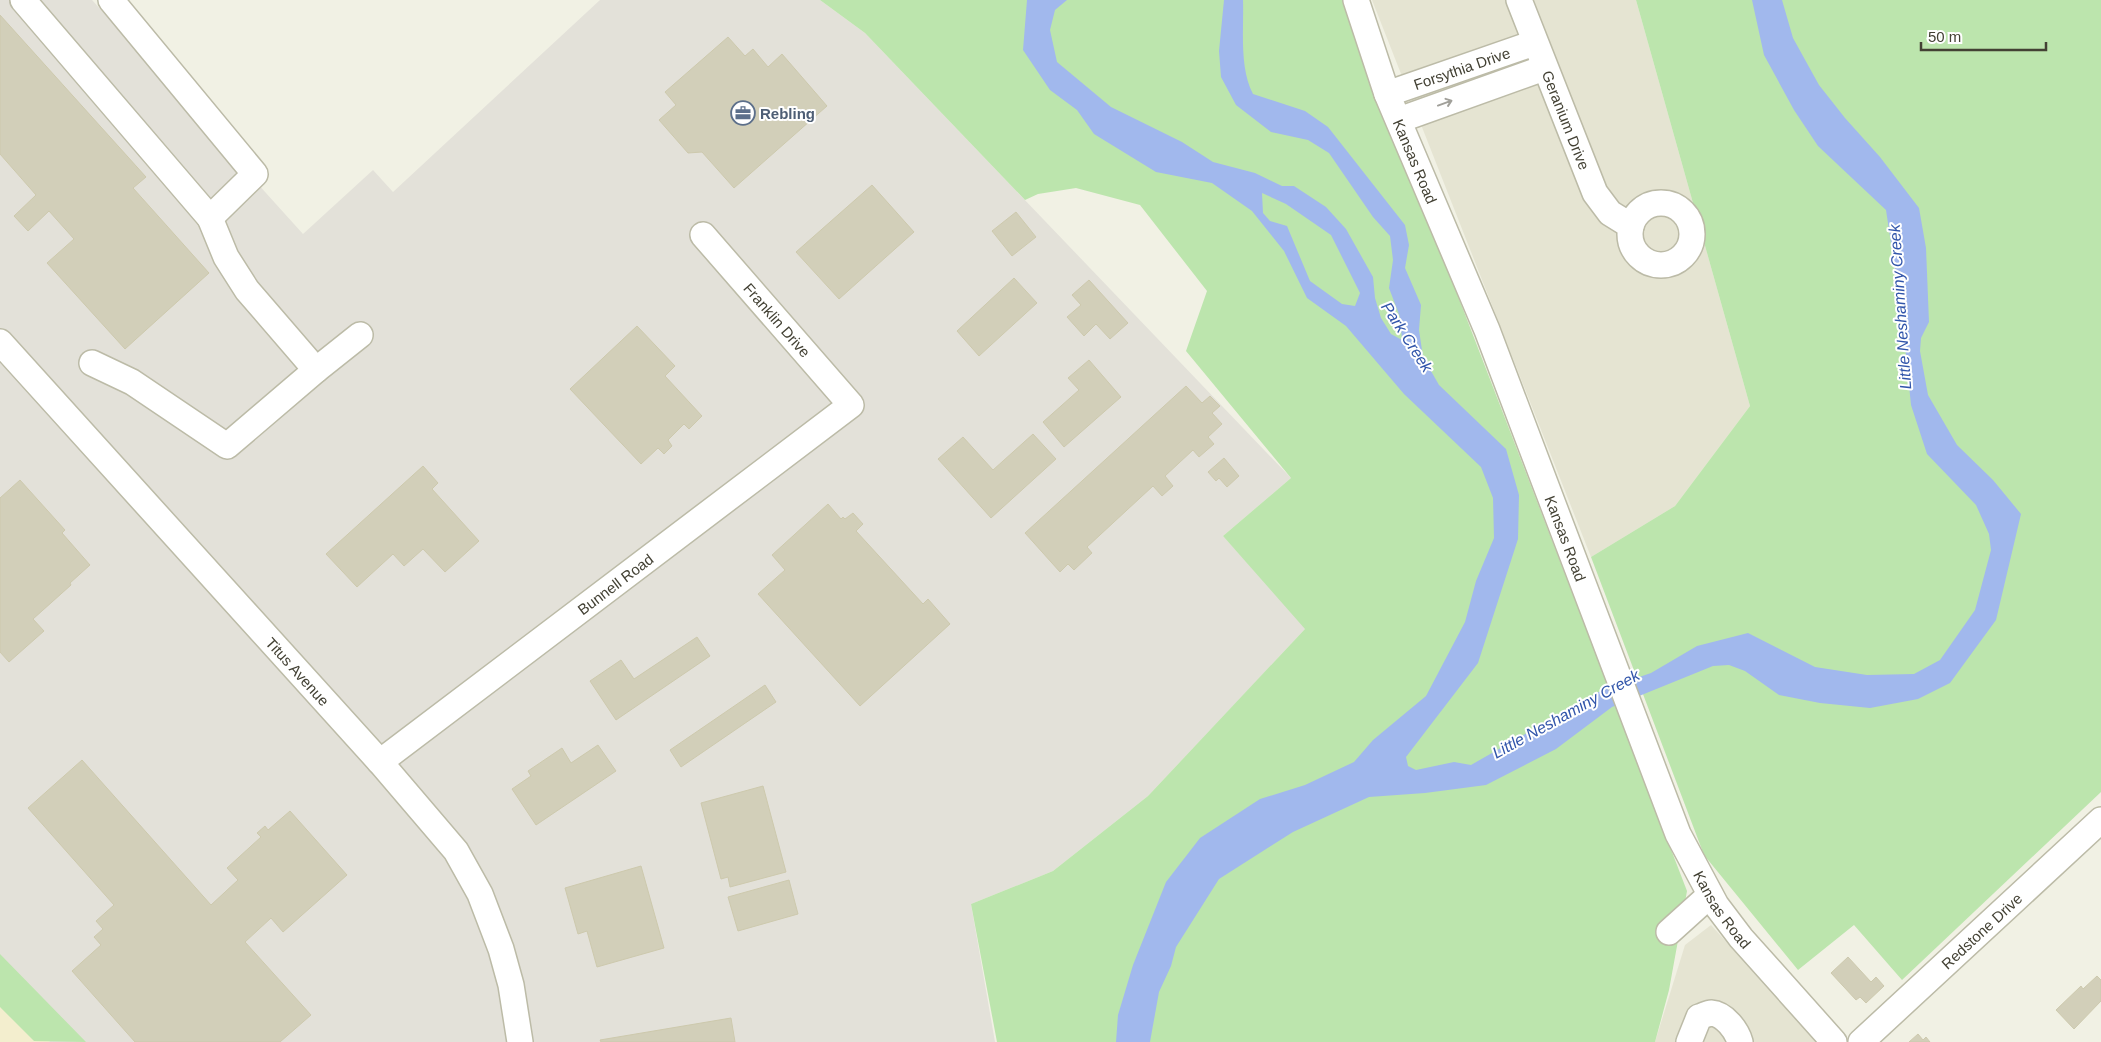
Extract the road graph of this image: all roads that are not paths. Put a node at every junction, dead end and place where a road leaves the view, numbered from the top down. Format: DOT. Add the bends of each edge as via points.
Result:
graph roads {
  1 [pos="23,0"];
  2 [pos="111,0"];
  3 [pos="1356,0"];
  4 [pos="1519,0"];
  5 [pos="1534,43"];
  6 [pos="1544,68"];
  7 [pos="1388,94"];
  8 [pos="1400,120"];
  9 [pos="210,218"];
  10 [pos="1630,226"];
  11 [pos="703,236"];
  12 [pos="360,335"];
  13 [pos="0,342"];
  14 [pos="92,363"];
  15 [pos="316,370"];
  16 [pos="851,405"];
  17 [pos="380,762"];
  18 [pos="2101,820"];
  19 [pos="1710,895"];
  20 [pos="1669,932"];
  21 [pos="520,1042"];
  22 [pos="1689,1042"];
  23 [pos="1740,1042"];
  24 [pos="1834,1042"];
  25 [pos="1861,1042"];
  1 -- 9 [label="street"];
  2 -- 9 [label="street" via="256,174"];
  3 -- 7 [label="street, Kansas Road"];
  4 -- 5 [label="street, Geranium Drive"];
  5 -- 6 [label="street, Geranium Drive"];
  5 -- 7 [label="street, Forsythia Drive"];
  8 -- 6 [label="street, Forsythia Drive, one-way"];
  6 -- 10 [label="street, Geranium Drive" via="1595,193 1610,213"];
  7 -- 8 [label="street, Kansas Road"];
  8 -- 19 [label="street, Kansas Road" via="1487,330 1678,834"];
  9 -- 15 [label="street" via="226,257 247,290"];
  11 -- 16 [label="street, Franklin Drive"];
  12 -- 15 [label="street"];
  13 -- 17 [label="street, Titus Avenue"];
  14 -- 15 [label="street" via="132,382 227,446"];
  16 -- 17 [label="street, Bunnell Road"];
  17 -- 21 [label="street, Titus Avenue" via="456,851 480,894 511,985"];
  18 -- 25 [label="street, Redstone Drive"];
  19 -- 20 [label="street"];
  19 -- 24 [label="street, Kansas Road" via="1741,938"];
  22 -- 23 [label="street" via="1699,1017 1712,1013 1722,1017 1733,1028"];
}
